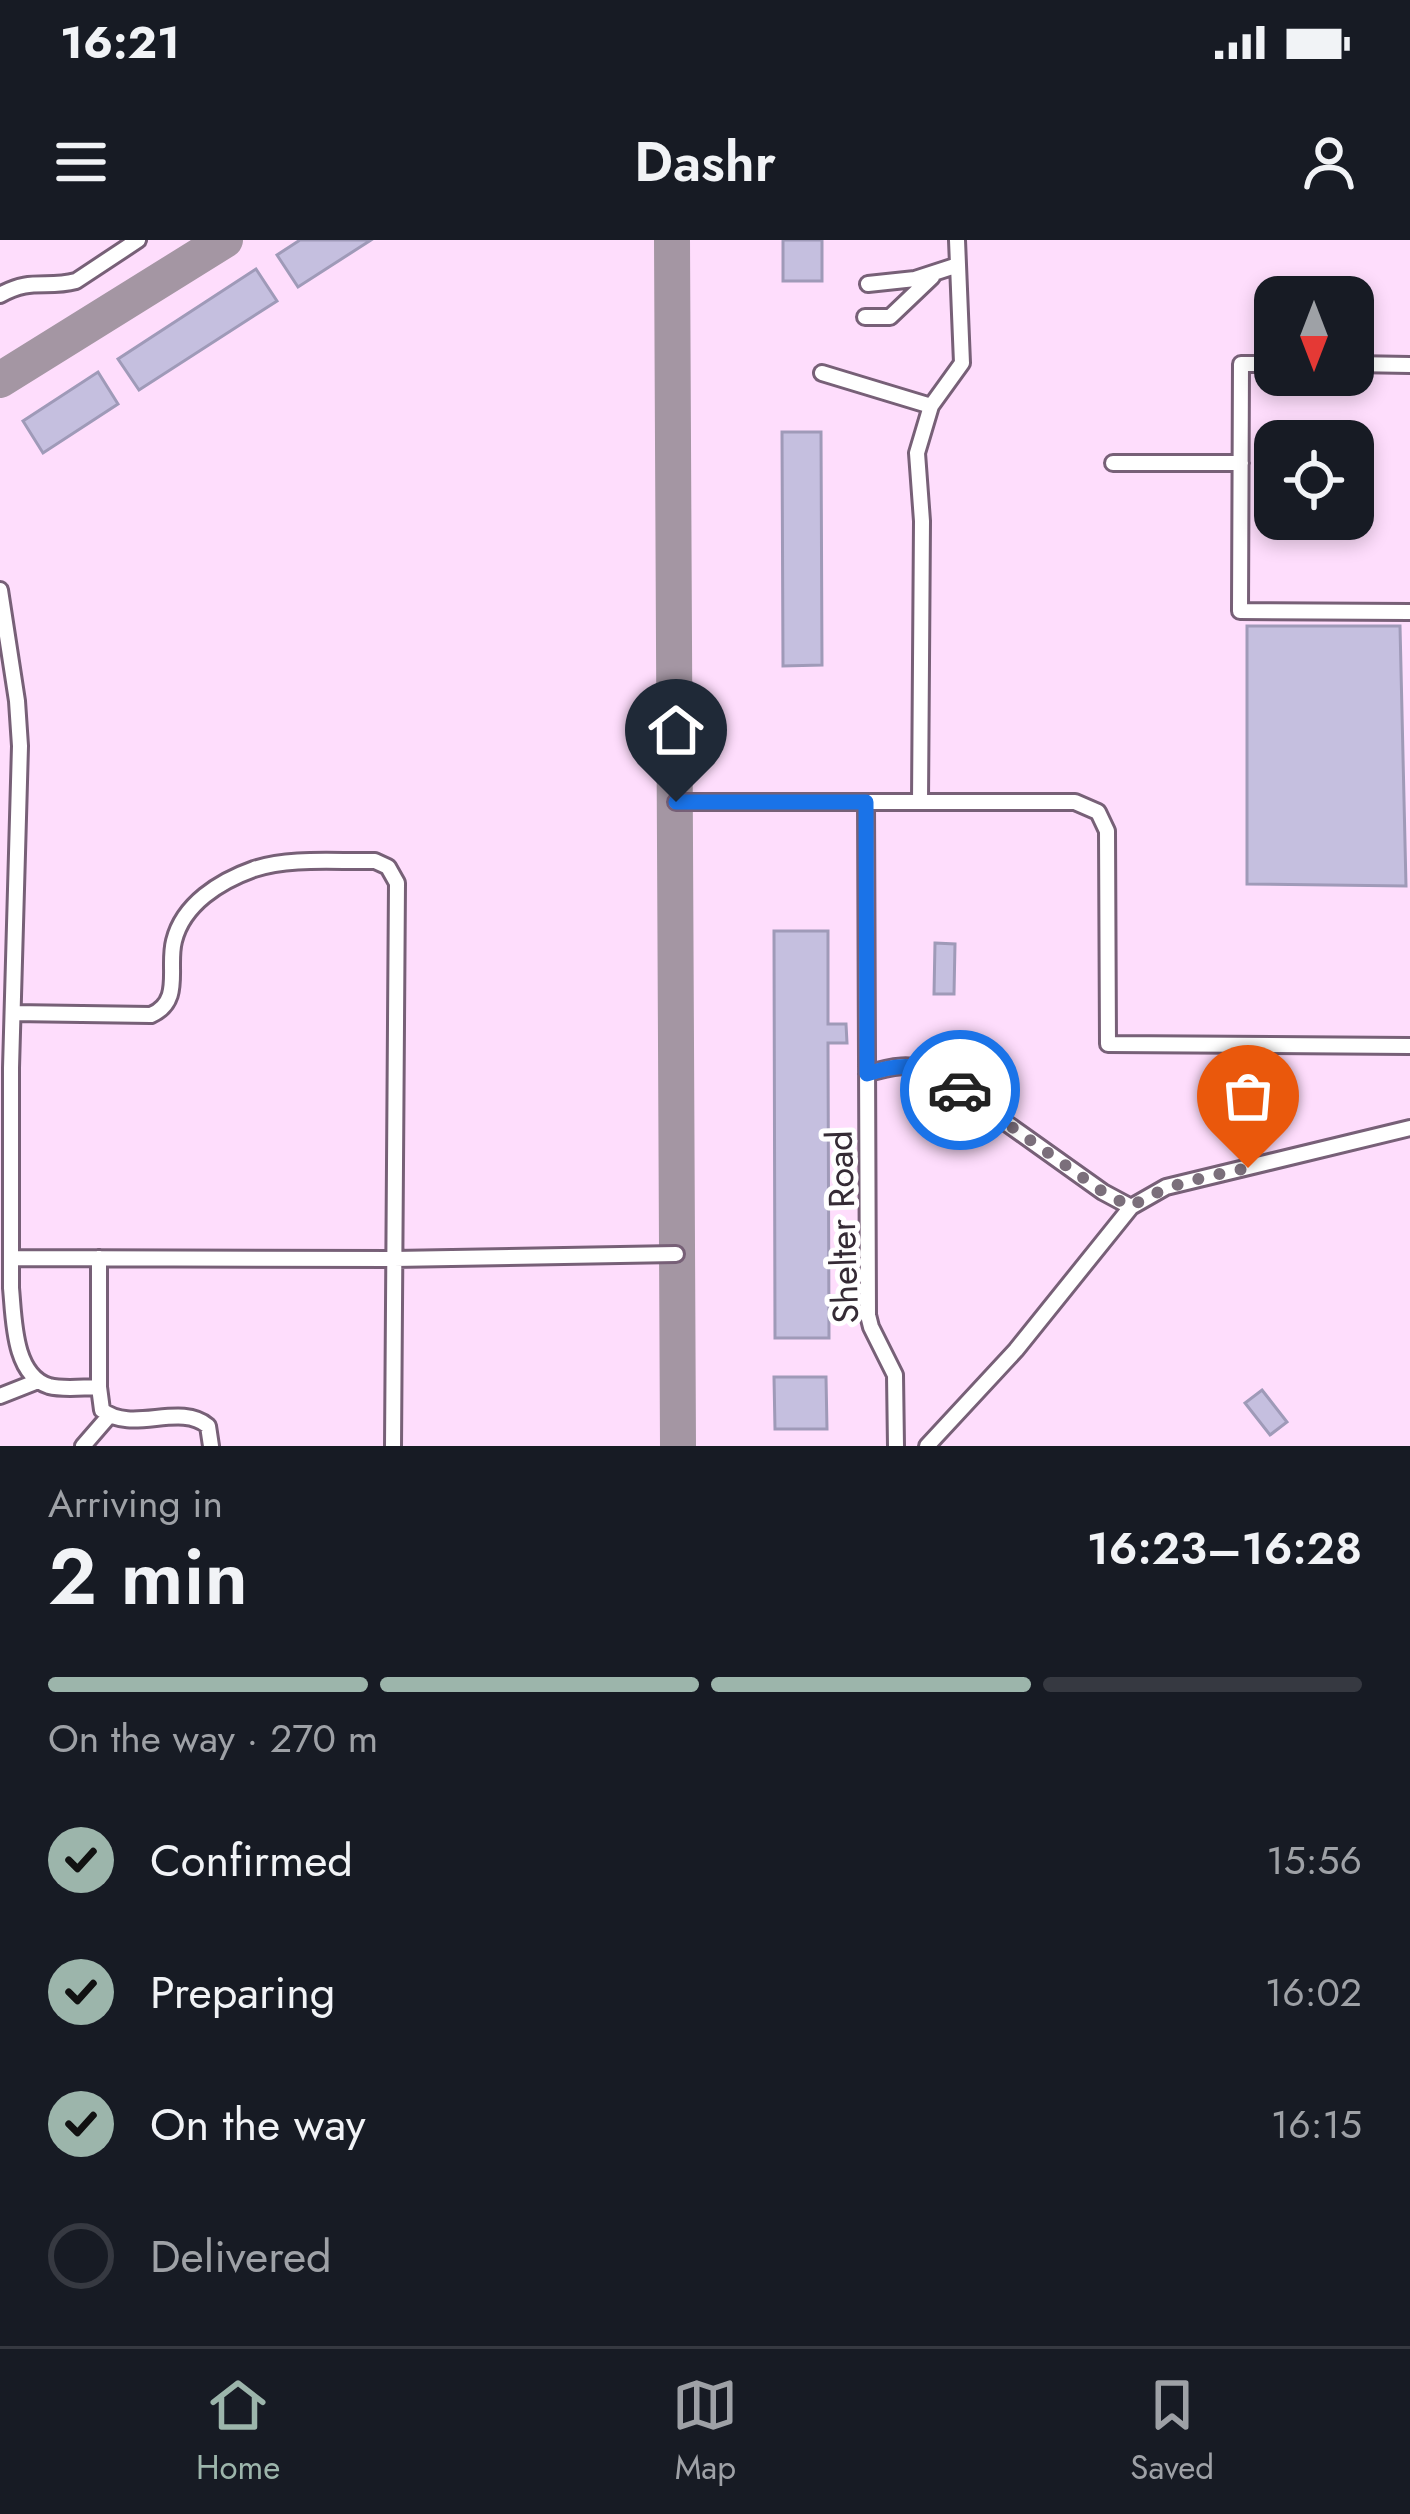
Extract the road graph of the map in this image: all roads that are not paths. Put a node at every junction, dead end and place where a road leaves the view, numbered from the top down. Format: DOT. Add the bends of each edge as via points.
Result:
graph roads {
  1 [pos="138,240"];
  2 [pos="957,240"];
  3 [pos="958,265"];
  4 [pos="935,274"];
  5 [pos="868,284"];
  6 [pos="0,295"];
  7 [pos="865,316"];
  8 [pos="1254,364"];
  9 [pos="1374,364"];
  10 [pos="1410,365"];
  11 [pos="822,373"];
  12 [pos="931,406"];
  13 [pos="1113,463"];
  14 [pos="1240,463"];
  15 [pos="0,590"];
  16 [pos="1410,613"];
  17 [pos="676,802"];
  18 [pos="866,802"];
  19 [pos="920,802"];
  20 [pos="13,1013"];
  21 [pos="1410,1046"];
  22 [pos="867,1074"];
  23 [pos="6,1100"];
  24 [pos="1410,1128"];
  25 [pos="1131,1207"];
  26 [pos="676,1254"];
  27 [pos="11,1258"];
  28 [pos="100,1258"];
  29 [pos="394,1259"];
  30 [pos="38,1381"];
  31 [pos="99,1387"];
  32 [pos="0,1396"];
  33 [pos="109,1416"];
  34 [pos="83,1446"];
  35 [pos="211,1446"];
  36 [pos="392,1446"];
  37 [pos="896,1446"];
  38 [pos="927,1446"];
  1 -- 6 [label="lane" via="68,284 27,283"];
  2 -- 3 [label="lane"];
  3 -- 4 [label="lane"];
  3 -- 12 [label="lane" via="962,363"];
  4 -- 5 [label="lane"];
  4 -- 7 [label="lane" via="890,317"];
  8 -- 14 [label="lane" via="1241,364"];
  9 -- 10 [label="lane"];
  11 -- 12 [label="lane"];
  12 -- 19 [label="lane" via="917,452"];
  13 -- 14 [label="lane"];
  14 -- 16 [label="lane" via="1240,611"];
  15 -- 20 [label="lane" via="20,746"];
  17 -- 18 [label="lane"];
  18 -- 19 [label="lane"];
  18 -- 22 [label="lane, Shelter Road"];
  19 -- 21 [label="lane" via="1076,802 1098,812 1107,831 1108,1044"];
  20 -- 23 [label="lane"];
  20 -- 29 [label="lane" via="152,1015 171,997 179,926 216,888 268,865 388,867 397,884"];
  22 -- 25 [label="lane" via="898,1066 936,1073"];
  22 -- 37 [label="lane, Shelter Road" via="868,1315 895,1375"];
  23 -- 27 [label="lane"];
  24 -- 25 [label="lane" via="1166,1187"];
  25 -- 38 [label="lane"];
  26 -- 29 [label="lane"];
  27 -- 28 [label="lane"];
  27 -- 30 [label="lane" via="22,1361"];
  28 -- 29 [label="lane"];
  28 -- 31 [label="lane"];
  29 -- 36 [label="lane"];
  30 -- 31 [label="lane"];
  30 -- 32 [label="lane"];
  31 -- 33 [label="lane"];
  33 -- 34 [label="lane"];
  33 -- 35 [label="lane" via="197,1418 208,1426"];
}
